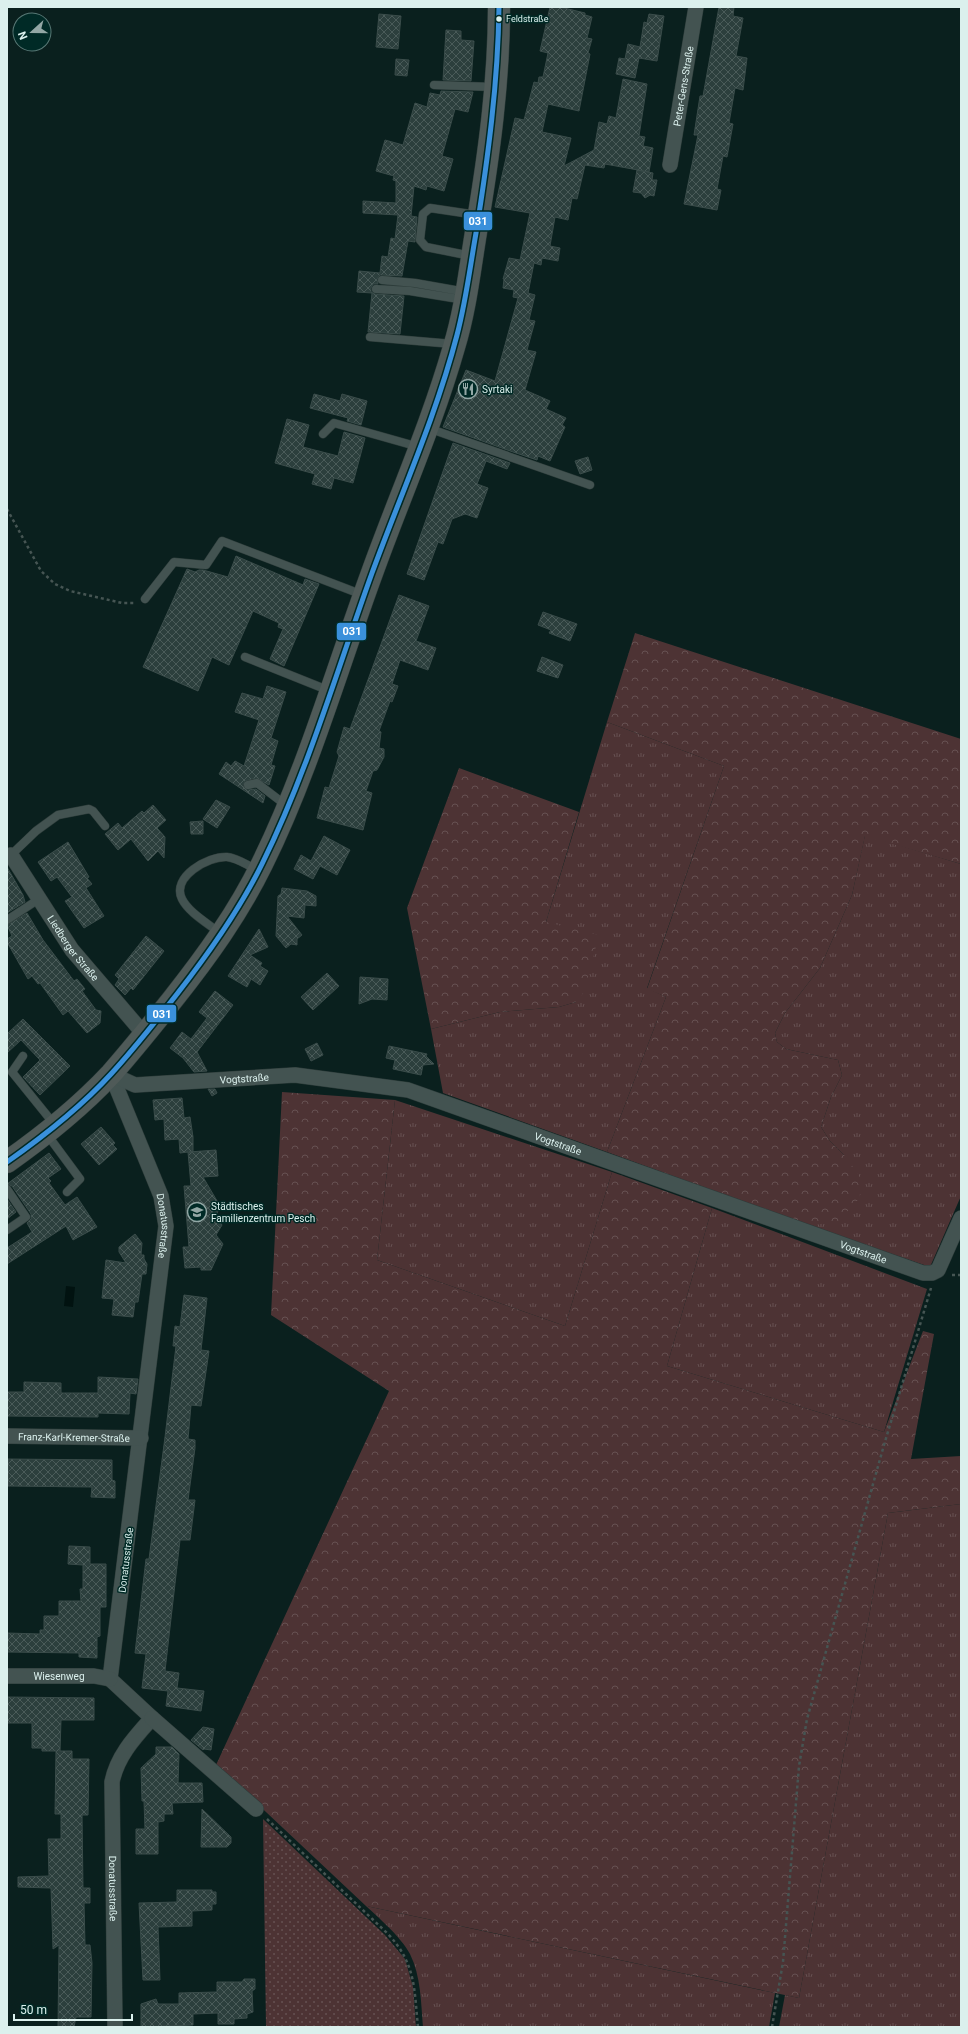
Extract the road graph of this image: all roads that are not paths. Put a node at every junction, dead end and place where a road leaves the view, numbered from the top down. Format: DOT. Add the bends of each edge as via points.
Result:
graph roads {
  1 [pos="499,7"];
  2 [pos="696,7"];
  3 [pos="434,84"];
  4 [pos="495,87"];
  5 [pos="670,165"];
  6 [pos="479,216"];
  7 [pos="472,256"];
  8 [pos="382,280"];
  9 [pos="376,289"];
  10 [pos="466,296"];
  11 [pos="370,337"];
  12 [pos="455,344"];
  13 [pos="322,434"];
  14 [pos="423,437"];
  15 [pos="590,485"];
  16 [pos="364,595"];
  17 [pos="145,599"];
  18 [pos="245,657"];
  19 [pos="330,691"];
  20 [pos="248,786"];
  21 [pos="287,806"];
  22 [pos="105,826"];
  23 [pos="11,856"];
  24 [pos="258,871"];
  25 [pos="39,899"];
  26 [pos="7,920"];
  27 [pos="222,934"];
  28 [pos="144,1034"];
  29 [pos="23,1056"];
  30 [pos="111,1074"];
  31 [pos="50,1129"];
  32 [pos="7,1162"];
  33 [pos="7,1189"];
  34 [pos="67,1192"];
  35 [pos="961,1218"];
  36 [pos="7,1230"];
  37 [pos="7,1436"];
  38 [pos="141,1438"];
  39 [pos="7,1676"];
  40 [pos="110,1679"];
  41 [pos="152,1718"];
  42 [pos="256,1809"];
  43 [pos="115,2027"];
  1 -- 4 [label="main road"];
  2 -- 5 [label="street, Peter-Gens-Straße"];
  3 -- 4 [label="lane"];
  4 -- 6 [label="main road"];
  6 -- 7 [label="main road"];
  6 -- 7 [label="lane" via="430,208 423,214 420,240 426,247"];
  7 -- 10 [label="main road"];
  8 -- 10 [label="lane" via="415,283"];
  9 -- 10 [label="lane"];
  10 -- 12 [label="main road"];
  11 -- 12 [label="lane"];
  12 -- 14 [label="main road"];
  13 -- 14 [label="lane" via="334,422"];
  14 -- 15 [label="lane"];
  14 -- 16 [label="main road"];
  16 -- 17 [label="lane" via="222,541 206,565 174,562"];
  16 -- 19 [label="main road"];
  18 -- 19 [label="lane"];
  19 -- 21 [label="main road"];
  20 -- 21 [label="lane" via="257,783"];
  21 -- 24 [label="main road"];
  22 -- 23 [label="lane" via="89,809 58,815 36,831"];
  23 -- 25 [label="street, Liedberger Straße"];
  24 -- 27 [label="main road"];
  24 -- 27 [label="lane" via="226,857 196,867 184,879 180,890 183,900"];
  25 -- 26 [label="lane"];
  25 -- 28 [label="street, Liedberger Straße" via="80,961"];
  27 -- 28 [label="main road"];
  28 -- 30 [label="main road"];
  29 -- 31 [label="lane" via="12,1072"];
  30 -- 31 [label="main road"];
  30 -- 35 [label="street, Vogtstraße" via="135,1085 295,1075 408,1090 927,1274 936,1272"];
  30 -- 38 [label="street, Donatusstraße" via="161,1196 166,1216 166,1236"];
  31 -- 32 [label="main road"];
  31 -- 34 [label="lane" via="80,1179"];
  33 -- 36 [label="lane" via="26,1217"];
  37 -- 38 [label="street, Franz-Karl-Kremer-Straße"];
  38 -- 40 [label="street, Donatusstraße"];
  39 -- 40 [label="street, Wiesenweg" via="94,1676"];
  40 -- 41 [label="street"];
  41 -- 42 [label="street"];
  41 -- 43 [label="street, Donatusstraße" via="124,1753 112,1782"];
}
